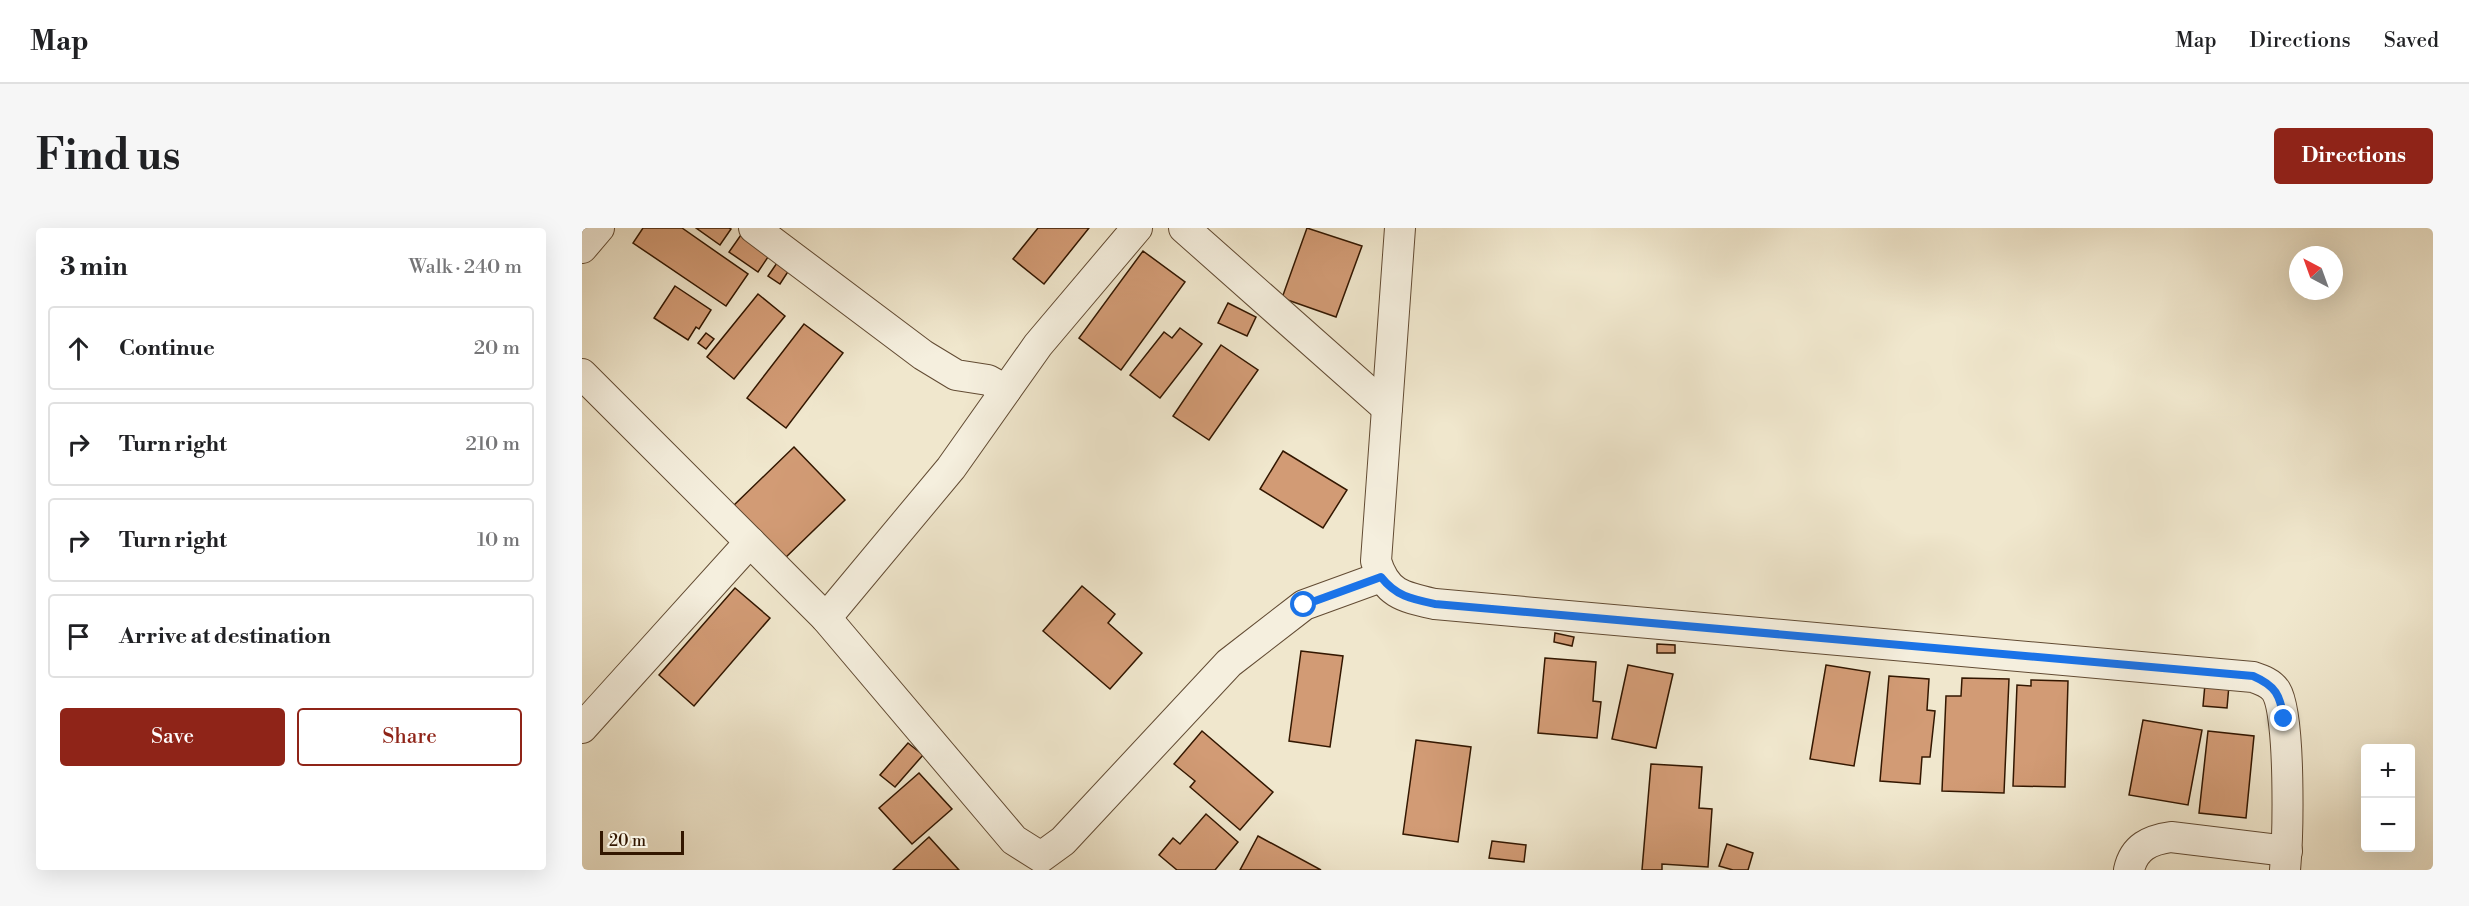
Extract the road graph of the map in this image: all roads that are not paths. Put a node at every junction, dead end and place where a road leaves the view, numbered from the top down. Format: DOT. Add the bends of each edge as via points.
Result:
graph roads {
  1 [pos="599,228"];
  2 [pos="754,228"];
  3 [pos="1137,228"];
  4 [pos="1184,228"];
  5 [pos="1400,228"];
  6 [pos="582,248"];
  7 [pos="582,374"];
  8 [pos="1006,390"];
  9 [pos="1387,408"];
  10 [pos="750,542"];
  11 [pos="1381,577"];
  12 [pos="826,618"];
  13 [pos="582,728"];
  14 [pos="2286,860"];
  15 [pos="2128,870"];
  1 -- 6 [label="street"];
  2 -- 8 [label="street" via="923,355 956,375 988,380"];
  3 -- 8 [label="street" via="1038,345"];
  4 -- 9 [label="street"];
  5 -- 9 [label="street"];
  7 -- 10 [label="street"];
  8 -- 12 [label="street" via="951,468"];
  9 -- 11 [label="street" via="1376,561"];
  10 -- 12 [label="street"];
  10 -- 13 [label="street"];
  11 -- 12 [label="street" via="1304,605 1229,663 1063,841 1041,857 1014,840"];
  11 -- 14 [label="street" via="1391,590 1435,604 2253,676 2276,691 2284,719"];
  14 -- 15 [label="street" via="2171,837 2142,846"];
}
